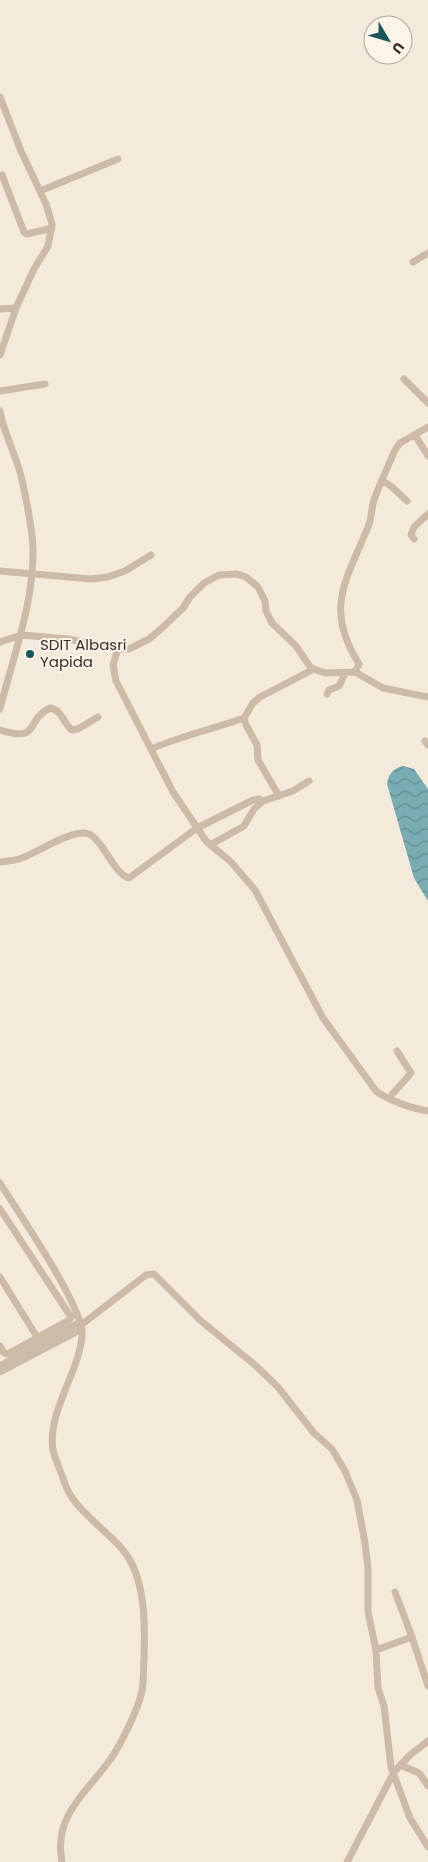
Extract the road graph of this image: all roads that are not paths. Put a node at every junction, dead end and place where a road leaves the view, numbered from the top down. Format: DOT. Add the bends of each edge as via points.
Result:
graph roads {
  1 [pos="0,97"];
  2 [pos="118,159"];
  3 [pos="2,175"];
  4 [pos="40,191"];
  5 [pos="52,228"];
  6 [pos="428,253"];
  7 [pos="413,262"];
  8 [pos="16,308"];
  9 [pos="0,309"];
  10 [pos="0,355"];
  11 [pos="404,379"];
  12 [pos="45,384"];
  13 [pos="0,391"];
  14 [pos="428,403"];
  15 [pos="0,411"];
  16 [pos="428,427"];
  17 [pos="415,435"];
  18 [pos="428,456"];
  19 [pos="382,480"];
  20 [pos="407,501"];
  21 [pos="428,514"];
  22 [pos="414,539"];
  23 [pos="151,555"];
  24 [pos="0,571"];
  25 [pos="32,574"];
  26 [pos="22,635"];
  27 [pos="0,642"];
  28 [pos="118,649"];
  29 [pos="314,669"];
  30 [pos="355,672"];
  31 [pos="345,673"];
  32 [pos="327,694"];
  33 [pos="428,697"];
  34 [pos="0,709"];
  35 [pos="98,717"];
  36 [pos="244,718"];
  37 [pos="0,730"];
  38 [pos="151,749"];
  39 [pos="309,781"];
  40 [pos="279,796"];
  41 [pos="263,801"];
  42 [pos="197,828"];
  43 [pos="210,845"];
  44 [pos="0,862"];
  45 [pos="397,1051"];
  46 [pos="389,1098"];
  47 [pos="428,1111"];
  48 [pos="0,1183"];
  49 [pos="1,1212"];
  50 [pos="0,1277"];
  51 [pos="81,1325"];
  52 [pos="37,1336"];
  53 [pos="0,1346"];
  54 [pos="0,1366"];
  55 [pos="0,1372"];
  56 [pos="394,1592"];
  57 [pos="412,1637"];
  58 [pos="376,1650"];
  59 [pos="428,1686"];
  60 [pos="428,1741"];
  61 [pos="400,1765"];
  62 [pos="394,1772"];
  63 [pos="428,1786"];
  64 [pos="428,1847"];
  65 [pos="62,1862"];
  66 [pos="347,1862"];
  1 -- 4 [label="street"];
  2 -- 4 [label="street"];
  3 -- 5 [label="street" via="24,232"];
  4 -- 5 [label="street"];
  5 -- 8 [label="street" via="48,246"];
  6 -- 7 [label="street"];
  8 -- 9 [label="street"];
  8 -- 10 [label="street"];
  11 -- 14 [label="street"];
  12 -- 13 [label="street"];
  15 -- 25 [label="street" via="22,478 32,533"];
  16 -- 17 [label="street"];
  17 -- 18 [label="street"];
  17 -- 19 [label="street" via="398,446"];
  19 -- 20 [label="street"];
  19 -- 30 [label="street" via="369,524 347,576 340,607 342,630 359,664"];
  21 -- 22 [label="street" via="412,530"];
  23 -- 25 [label="street" via="108,577 92,579"];
  24 -- 25 [label="street"];
  25 -- 26 [label="street"];
  26 -- 27 [label="street"];
  26 -- 28 [label="street" via="68,639"];
  26 -- 34 [label="street"];
  28 -- 29 [label="street" via="129,649 149,639 212,578 237,574 258,587 272,623"];
  28 -- 38 [label="street" via="112,665 116,681"];
  29 -- 31 [label="street" via="325,673"];
  29 -- 36 [label="street" via="260,697"];
  30 -- 31 [label="street"];
  30 -- 33 [label="street" via="383,688"];
  31 -- 32 [label="street" via="339,686"];
  35 -- 37 [label="street" via="72,730 56,709 50,708 28,732 16,735"];
  36 -- 38 [label="street" via="208,731 188,734"];
  36 -- 40 [label="street" via="257,745 258,760"];
  38 -- 42 [label="street" via="173,792"];
  39 -- 40 [label="street"];
  40 -- 41 [label="street"];
  41 -- 42 [label="street" via="253,800"];
  41 -- 43 [label="street" via="244,826"];
  42 -- 43 [label="street"];
  42 -- 44 [label="street" via="129,878 122,874 93,835 84,832 19,859"];
  43 -- 46 [label="street" via="231,862 255,890 323,1018 376,1091"];
  45 -- 46 [label="street" via="412,1073"];
  46 -- 47 [label="street"];
  48 -- 51 [label="street" via="52,1266"];
  49 -- 52 [label="street" via="70,1314 70,1320"];
  50 -- 52 [label="street"];
  51 -- 54 [label="street"];
  51 -- 55 [label="street"];
  51 -- 58 [label="street" via="146,1275 154,1274 201,1321 277,1386 336,1455 357,1500 368,1568 368,1612"];
  51 -- 65 [label="street" via="78,1353 56,1419 53,1450 67,1489 128,1557 135,1573 144,1616 143,1681 139,1700 111,1758 66,1816 60,1842"];
  52 -- 53 [label="street" via="8,1354 4,1354"];
  56 -- 57 [label="street"];
  57 -- 58 [label="street"];
  57 -- 59 [label="street"];
  58 -- 62 [label="street" via="378,1688 384,1706"];
  60 -- 61 [label="street"];
  61 -- 62 [label="street"];
  61 -- 63 [label="street" via="419,1774"];
  62 -- 64 [label="street" via="410,1818"];
  62 -- 66 [label="street"];
}
